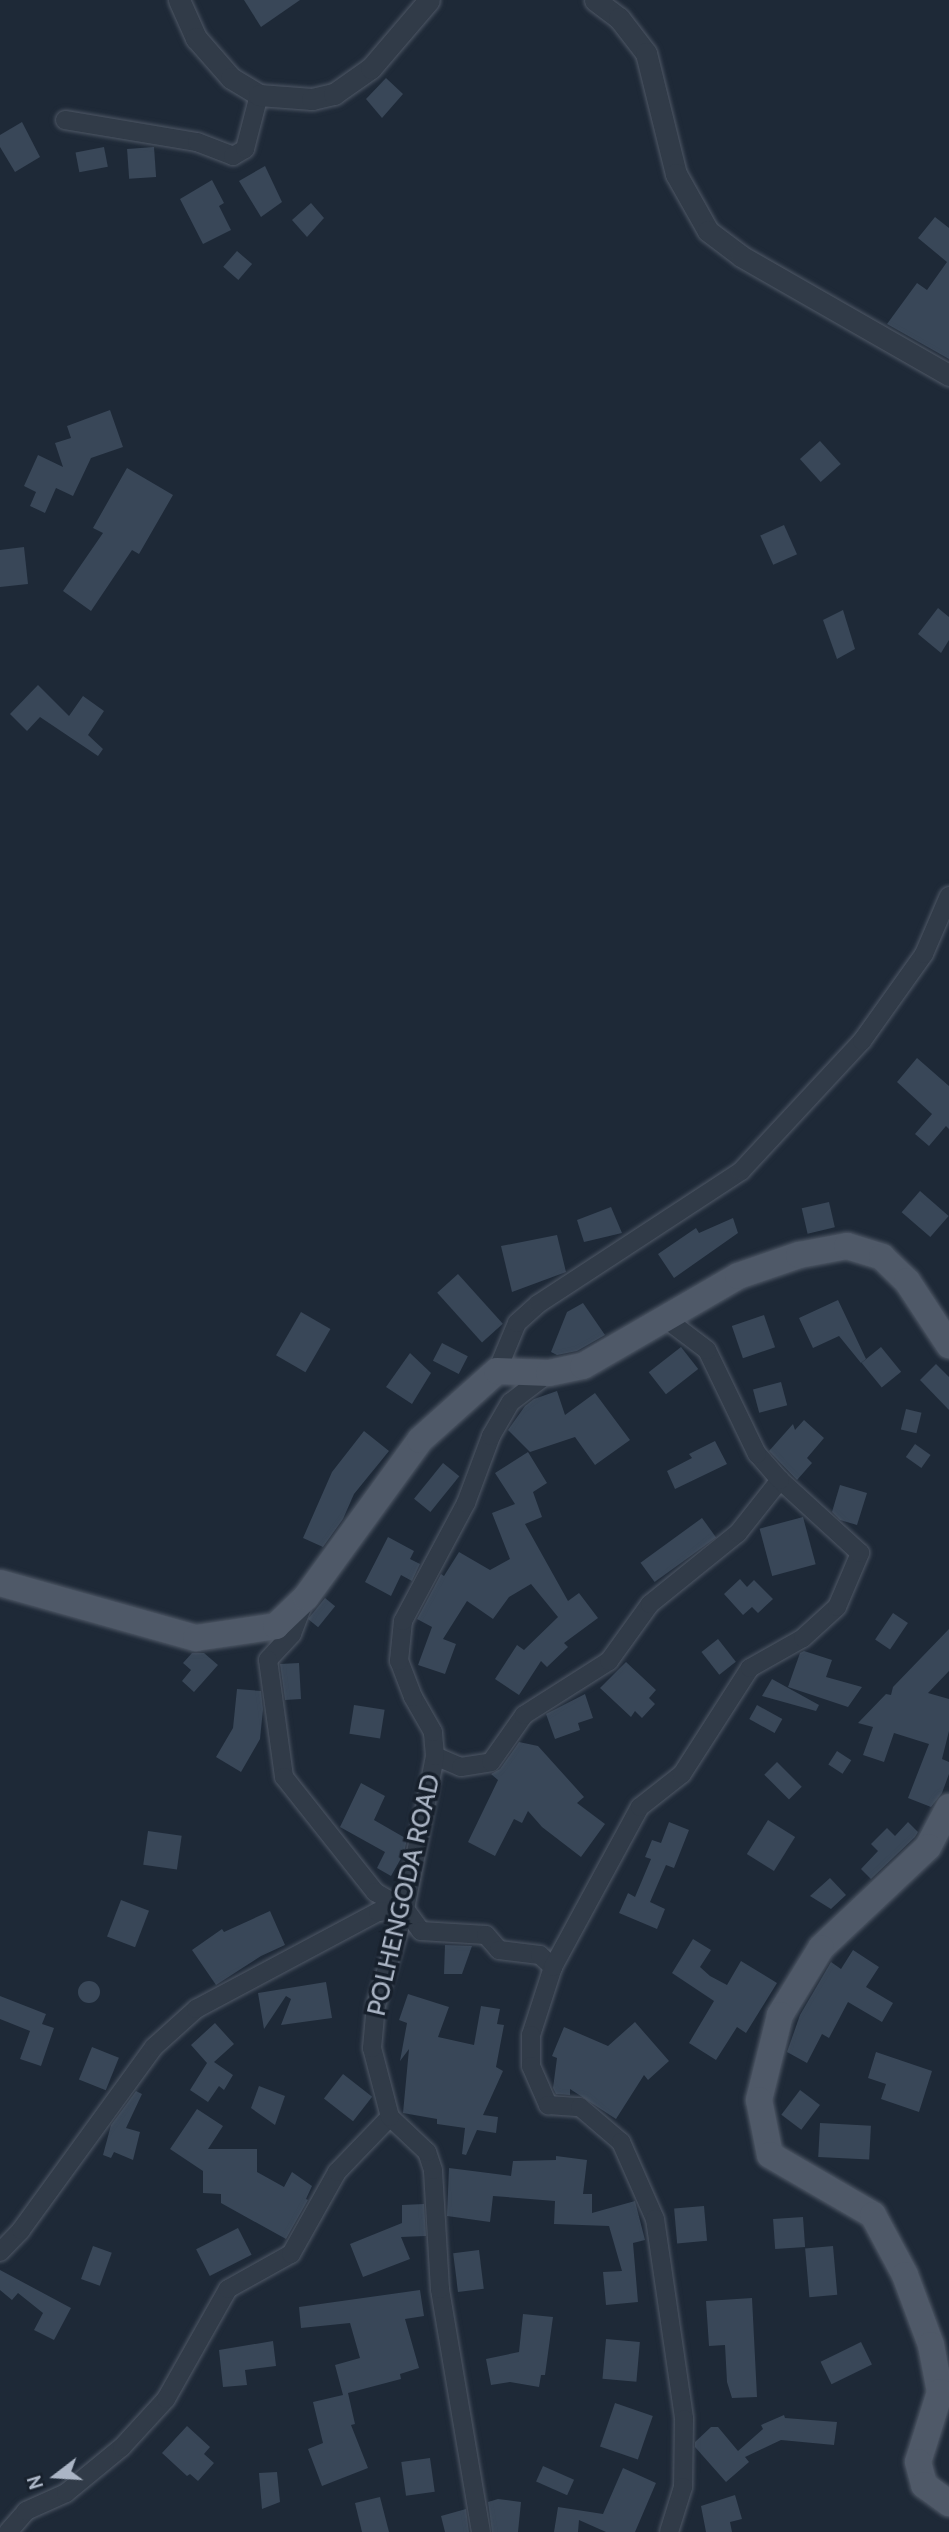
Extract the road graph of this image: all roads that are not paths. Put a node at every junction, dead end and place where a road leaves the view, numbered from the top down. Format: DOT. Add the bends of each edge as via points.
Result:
graph roads {
  1 [pos="178,0"];
  2 [pos="429,0"];
  3 [pos="595,0"];
  4 [pos="259,95"];
  5 [pos="65,120"];
  6 [pos="949,375"];
  7 [pos="949,896"];
  8 [pos="666,1319"];
  9 [pos="949,1345"];
  10 [pos="497,1371"];
  11 [pos="550,1373"];
  12 [pos="780,1480"];
  13 [pos="0,1583"];
  14 [pos="306,1597"];
  15 [pos="435,1756"];
  16 [pos="949,1807"];
  17 [pos="405,1909"];
  18 [pos="553,1967"];
  19 [pos="390,2117"];
  20 [pos="0,2252"];
  21 [pos="949,2503"];
  22 [pos="9,2532"];
  23 [pos="481,2532"];
  24 [pos="669,2532"];
  1 -- 4 [label="street" via="196,38 231,78"];
  2 -- 4 [label="street" via="371,68 334,94 313,99"];
  3 -- 6 [label="street" via="620,18 646,53 676,174 708,231 741,256"];
  4 -- 5 [label="street" via="246,149 233,156 197,142"];
  7 -- 10 [label="street" via="925,954 862,1041 741,1171 538,1304 517,1323"];
  8 -- 9 [label="main road" via="738,1276 799,1255 847,1247 882,1257 906,1281"];
  8 -- 11 [label="main road" via="583,1366"];
  8 -- 12 [label="street" via="707,1350 757,1454"];
  10 -- 11 [label="main road"];
  10 -- 14 [label="main road" via="421,1440"];
  11 -- 15 [label="street, POLHENGODA ROAD" via="511,1402 491,1436 466,1503 403,1621 399,1661 433,1732"];
  12 -- 15 [label="street" via="738,1533 650,1604 610,1661 524,1715 491,1762 461,1767"];
  12 -- 18 [label="street" via="860,1553 837,1607 803,1638 750,1668 682,1774 640,1807"];
  13 -- 14 [label="main road" via="197,1638 276,1626"];
  14 -- 17 [label="street" via="292,1634 268,1660 284,1777 375,1892"];
  15 -- 17 [label="street, POLHENGODA ROAD"];
  16 -- 21 [label="main road" via="928,1847 821,1948 780,2015 759,2100 770,2155 873,2215 905,2275 931,2345 940,2392 918,2462 924,2485"];
  17 -- 18 [label="street" via="421,1931 486,1935 499,1950 540,1955"];
  17 -- 19 [label="street, POLHENGODA ROAD" via="376,2005 373,2048"];
  17 -- 20 [label="street" via="378,1912 197,2009 154,2048 21,2230"];
  18 -- 24 [label="street" via="531,2035 531,2066 548,2105 580,2107 621,2142 655,2219 684,2419 683,2487"];
  19 -- 22 [label="street" via="337,2172 291,2254 228,2289 166,2399 122,2447 66,2493 26,2511"];
  19 -- 23 [label="street" via="427,2152 433,2170 440,2289"];
}
